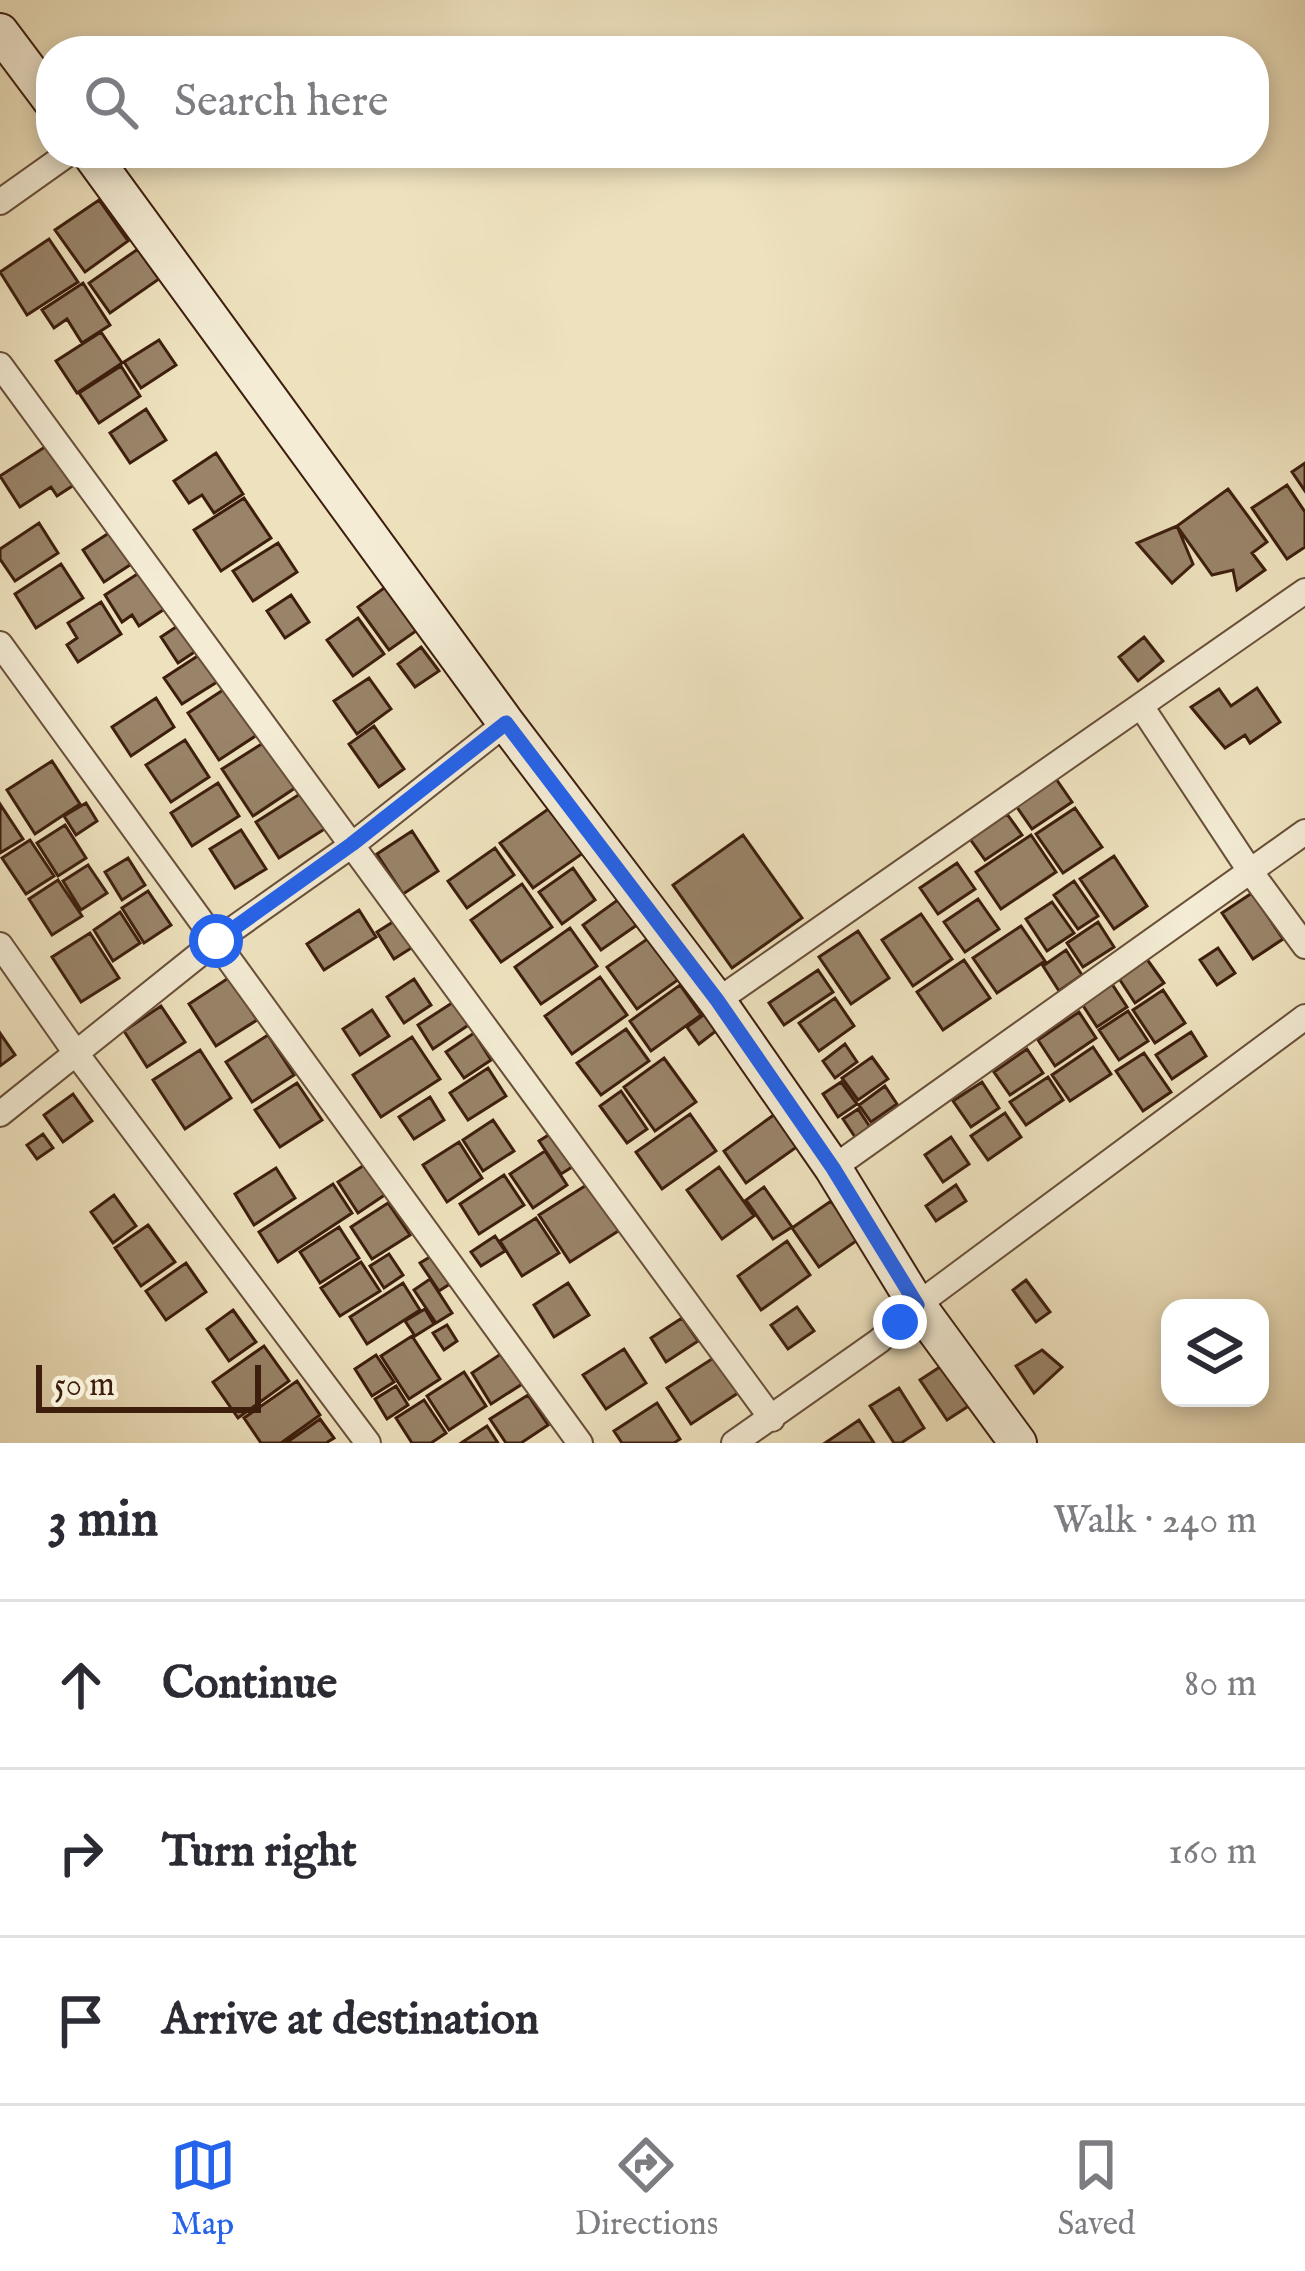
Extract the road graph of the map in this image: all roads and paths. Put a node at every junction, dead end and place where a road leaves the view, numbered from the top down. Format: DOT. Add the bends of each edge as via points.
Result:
graph roads {
  1 [pos="0,32"];
  2 [pos="36,80"];
  3 [pos="48,168"];
  4 [pos="101,168"];
  5 [pos="0,202"];
  6 [pos="0,365"];
  7 [pos="1305,591"];
  8 [pos="0,644"];
  9 [pos="1141,706"];
  10 [pos="506,723"];
  11 [pos="1305,832"];
  12 [pos="352,844"];
  13 [pos="1250,871"];
  14 [pos="216,941"];
  15 [pos="0,945"];
  16 [pos="1305,946"];
  17 [pos="717,1000"];
  18 [pos="1305,1017"];
  19 [pos="78,1056"];
  20 [pos="0,1114"];
  21 [pos="833,1168"];
  22 [pos="917,1305"];
  23 [pos="772,1419"];
  24 [pos="736,1442"];
  25 [pos="368,1443"];
  26 [pos="580,1443"];
  27 [pos="1018,1443"];
  1 -- 2 [label="street"];
  3 -- 5 [label="street"];
  4 -- 10 [label="street"];
  6 -- 12 [label="street"];
  7 -- 9 [label="street"];
  8 -- 14 [label="street"];
  9 -- 13 [label="street"];
  9 -- 17 [label="street"];
  10 -- 12 [label="street"];
  10 -- 17 [label="street"];
  11 -- 13 [label="street"];
  12 -- 14 [label="street"];
  12 -- 23 [label="street"];
  13 -- 16 [label="street"];
  13 -- 21 [label="street"];
  14 -- 19 [label="street"];
  14 -- 26 [label="street"];
  15 -- 19 [label="street"];
  17 -- 21 [label="street"];
  18 -- 22 [label="street"];
  19 -- 20 [label="street"];
  19 -- 25 [label="street"];
  21 -- 22 [label="street"];
  22 -- 23 [label="street"];
  22 -- 27 [label="street"];
  23 -- 24 [label="street"];
}
